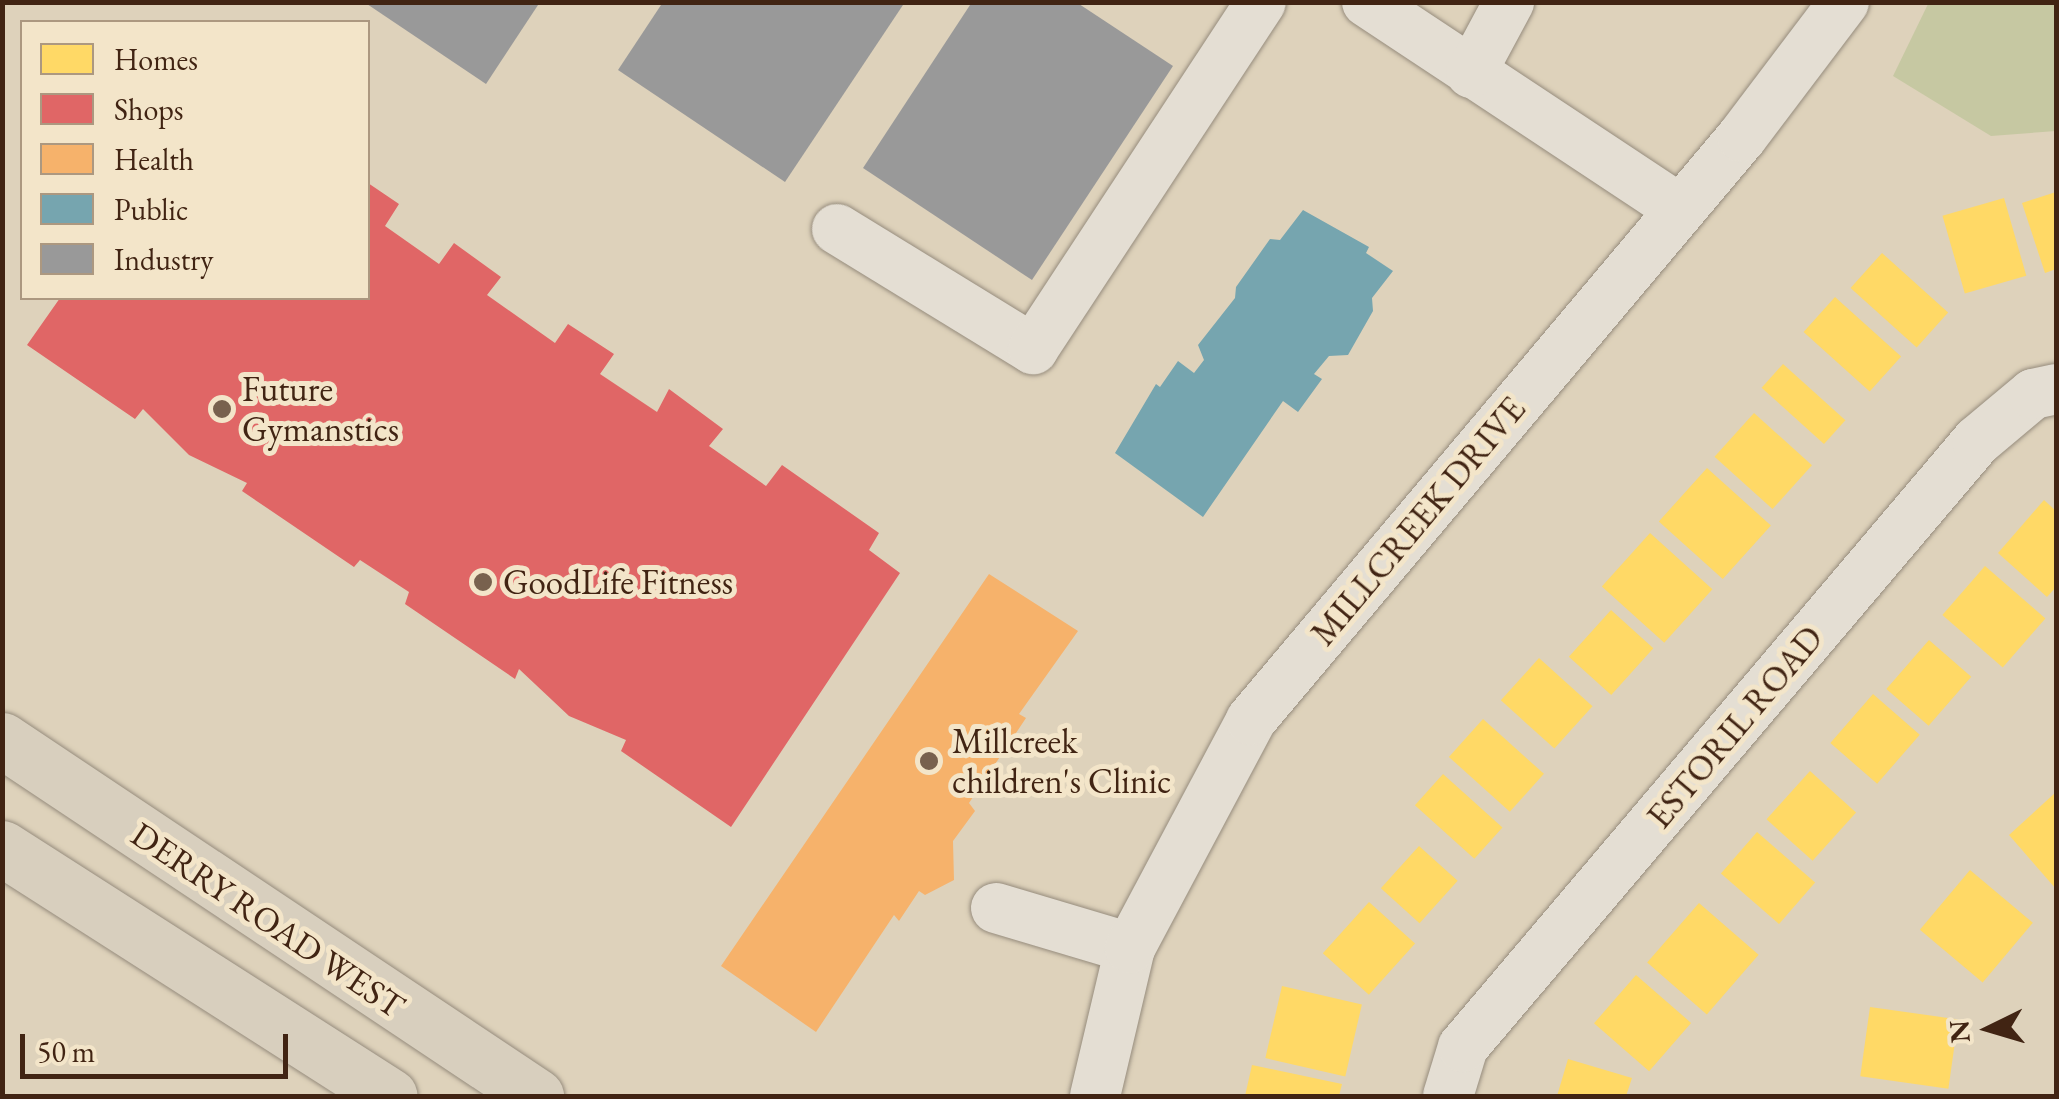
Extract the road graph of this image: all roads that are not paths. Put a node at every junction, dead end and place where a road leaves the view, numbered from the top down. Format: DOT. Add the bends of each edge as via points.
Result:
graph roads {
  1 [pos="1261,2"];
  2 [pos="1367,2"];
  3 [pos="1509,2"];
  4 [pos="1844,2"];
  5 [pos="1471,73"];
  6 [pos="1680,210"];
  7 [pos="836,229"];
  8 [pos="2056,389"];
  9 [pos="2,740"];
  10 [pos="2,848"];
  11 [pos="996,908"];
  12 [pos="1130,948"];
  13 [pos="390,1096"];
  14 [pos="536,1096"];
  15 [pos="1094,1096"];
  16 [pos="1448,1096"];
  1 -- 7 [label="street" via="1033,349"];
  2 -- 5 [label="street"];
  3 -- 5 [label="street"];
  4 -- 6 [label="street, MILLCREEK DRIVE"];
  5 -- 6 [label="street"];
  6 -- 12 [label="street, MILLCREEK DRIVE" via="1251,720"];
  8 -- 16 [label="street, ESTORIL ROAD" via="2033,394 1977,441 1462,1047"];
  9 -- 14 [label="main road, DERRY ROAD WEST"];
  10 -- 13 [label="main road"];
  11 -- 12 [label="street"];
  12 -- 15 [label="street, MILLCREEK DRIVE"];
}
